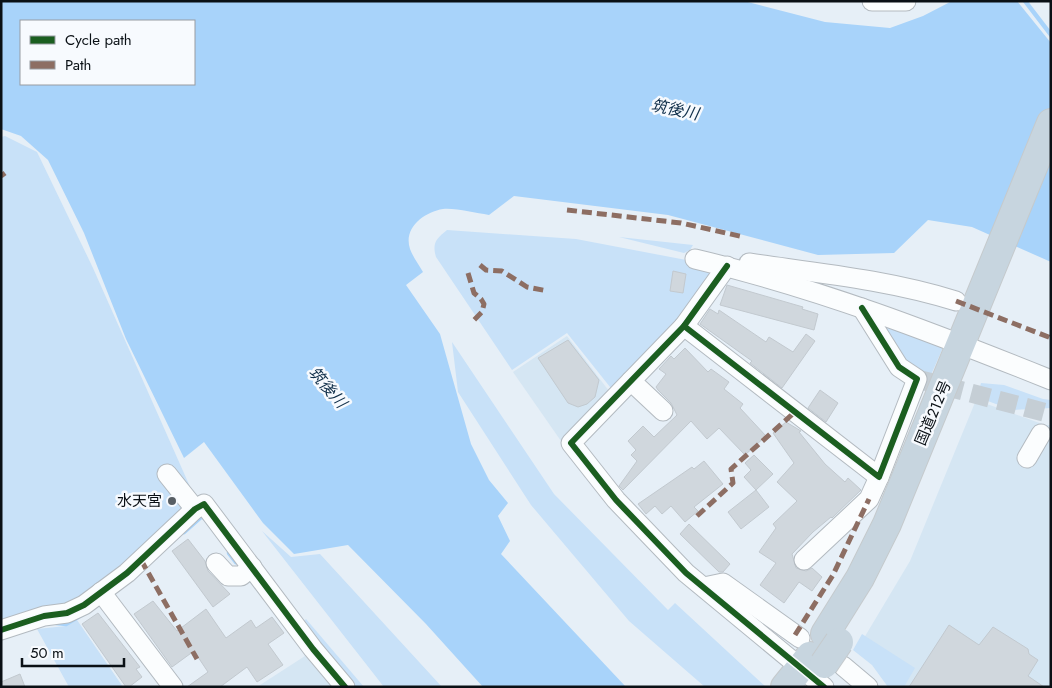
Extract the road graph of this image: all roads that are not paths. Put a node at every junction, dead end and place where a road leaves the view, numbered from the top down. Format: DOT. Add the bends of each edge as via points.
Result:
graph roads {
  1 [pos="872,1"];
  2 [pos="906,1"];
  3 [pos="1051,123"];
  4 [pos="1051,170"];
  5 [pos="695,259"];
  6 [pos="721,265"];
  7 [pos="862,308"];
  8 [pos="972,315"];
  9 [pos="684,326"];
  10 [pos="969,347"];
  11 [pos="1051,380"];
  12 [pos="631,381"];
  13 [pos="663,410"];
  14 [pos="1041,434"];
  15 [pos="1026,458"];
  16 [pos="166,474"];
  17 [pos="879,477"];
  18 [pos="195,509"];
  19 [pos="804,560"];
  20 [pos="216,563"];
  21 [pos="252,567"];
  22 [pos="704,587"];
  23 [pos="101,592"];
  24 [pos="1,630"];
  25 [pos="814,665"];
  26 [pos="173,687"];
  27 [pos="345,687"];
  28 [pos="868,687"];
  1 -- 2 [label="street"];
  3 -- 8 [label="highway, 国道212号"];
  4 -- 8 [label="highway, 国道212号"];
  5 -- 6 [label="street"];
  6 -- 7 [label="street"];
  6 -- 8 [label="street" via="749,263 873,281 932,294"];
  6 -- 9 [label="street"];
  7 -- 10 [label="street"];
  7 -- 17 [label="street" via="899,367 917,379"];
  8 -- 10 [label="highway, 国道212号"];
  9 -- 12 [label="street"];
  9 -- 17 [label="street"];
  10 -- 11 [label="street"];
  10 -- 25 [label="highway, 国道212号" via="887,524"];
  12 -- 13 [label="street"];
  12 -- 22 [label="street" via="567,445 686,573"];
  14 -- 15 [label="street"];
  16 -- 18 [label="street"];
  17 -- 19 [label="street" via="869,499"];
  18 -- 21 [label="street" via="204,504"];
  18 -- 23 [label="street"];
  20 -- 21 [label="street" via="228,576 241,576"];
  21 -- 27 [label="street"];
  22 -- 25 [label="street"];
  22 -- 25 [label="street" via="723,583"];
  23 -- 24 [label="street" via="67,613 44,616"];
  23 -- 26 [label="street"];
  25 -- 28 [label="street"];
}
